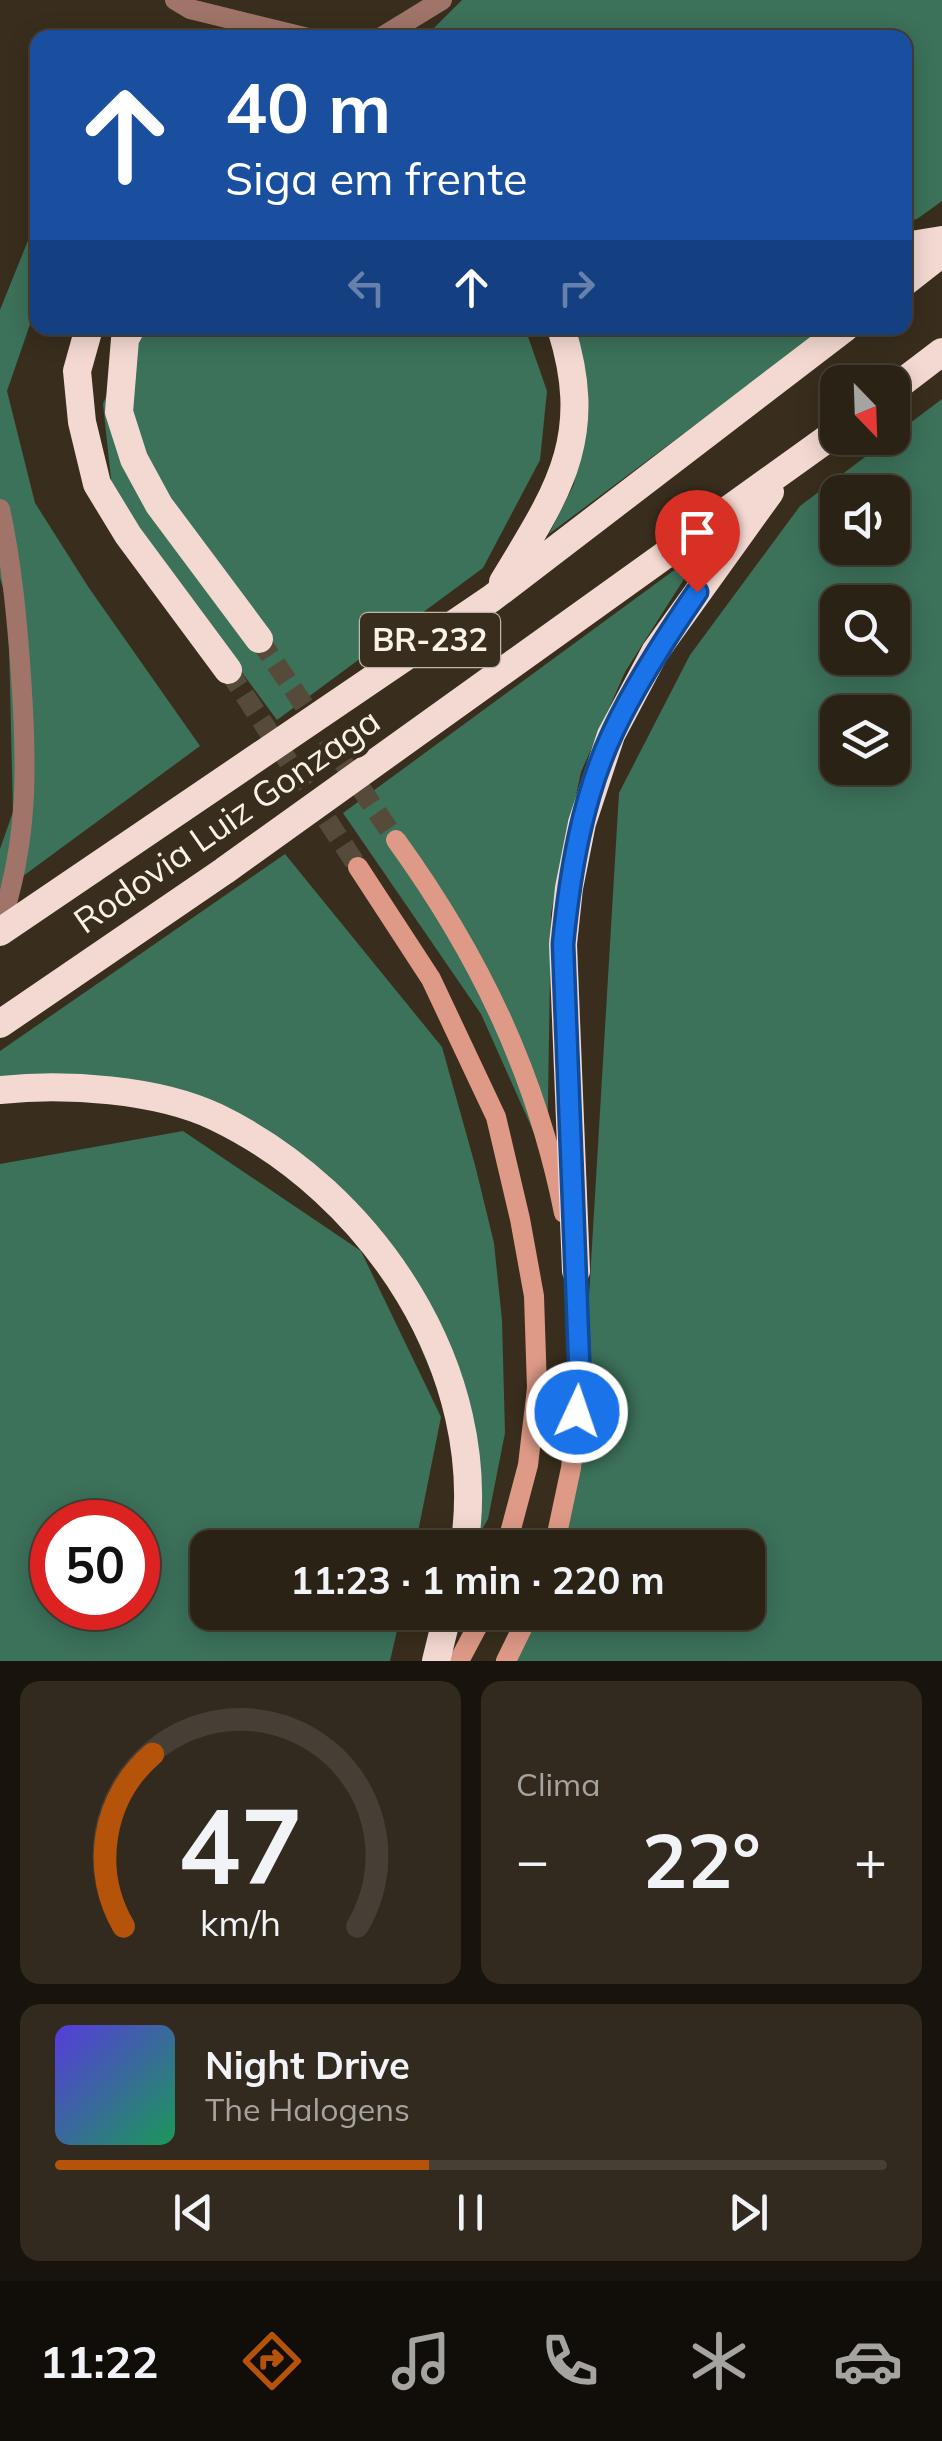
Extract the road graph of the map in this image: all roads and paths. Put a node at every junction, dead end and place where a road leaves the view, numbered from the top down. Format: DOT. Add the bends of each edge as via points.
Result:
graph roads {
  1 [pos="175,0"];
  2 [pos="442,0"];
  3 [pos="275,30"];
  4 [pos="395,30"];
  5 [pos="942,240"];
  6 [pos="912,245"];
  7 [pos="942,253"];
  8 [pos="912,277"];
  9 [pos="88,335"];
  10 [pos="127,335"];
  11 [pos="562,335"];
  12 [pos="836,335"];
  13 [pos="942,352"];
  14 [pos="910,376"];
  15 [pos="820,444"];
  16 [pos="788,468"];
  17 [pos="0,509"];
  18 [pos="492,598"];
  19 [pos="260,639"];
  20 [pos="228,670"];
  21 [pos="396,840"];
  22 [pos="358,867"];
  23 [pos="0,928"];
  24 [pos="0,1024"];
  25 [pos="0,1090"];
  26 [pos="576,1271"];
  27 [pos="466,1530"];
  28 [pos="511,1530"];
  29 [pos="558,1530"];
  30 [pos="444,1630"];
  31 [pos="476,1630"];
  32 [pos="521,1630"];
  33 [pos="436,1661"];
  34 [pos="460,1661"];
  35 [pos="506,1661"];
  1 -- 3 [label="street"];
  2 -- 4 [label="street"];
  5 -- 6 [label="highway"];
  7 -- 8 [label="highway"];
  9 -- 20 [label="highway" via="77,371 97,484"];
  10 -- 19 [label="highway" via="119,412 134,459 159,505"];
  11 -- 18 [label="highway" via="575,389 570,456 551,503"];
  12 -- 18 [label="highway, Rodovia Luiz Gonzaga / BR-232"];
  13 -- 14 [label="highway"];
  15 -- 16 [label="highway, Rodovia Luiz Gonzaga / BR-232"];
  16 -- 24 [label="highway, Rodovia Luiz Gonzaga / BR-232"];
  16 -- 26 [label="highway" via="656,652 611,735 582,823 563,944"];
  17 -- 23 [label="street" via="10,554 26,752 24,830"];
  18 -- 23 [label="highway, Rodovia Luiz Gonzaga / BR-232"];
  21 -- 26 [label="main road" via="437,898 527,1073"];
  22 -- 28 [label="main road" via="431,979 496,1117 520,1218 534,1296 537,1388"];
  25 -- 27 [label="highway" via="148,1096 214,1116 292,1162 374,1241 424,1318 464,1436"];
  26 -- 29 [label="main road" via="580,1385"];
  30 -- 33 [label="highway"];
  31 -- 34 [label="main road"];
  32 -- 35 [label="main road"];
}
